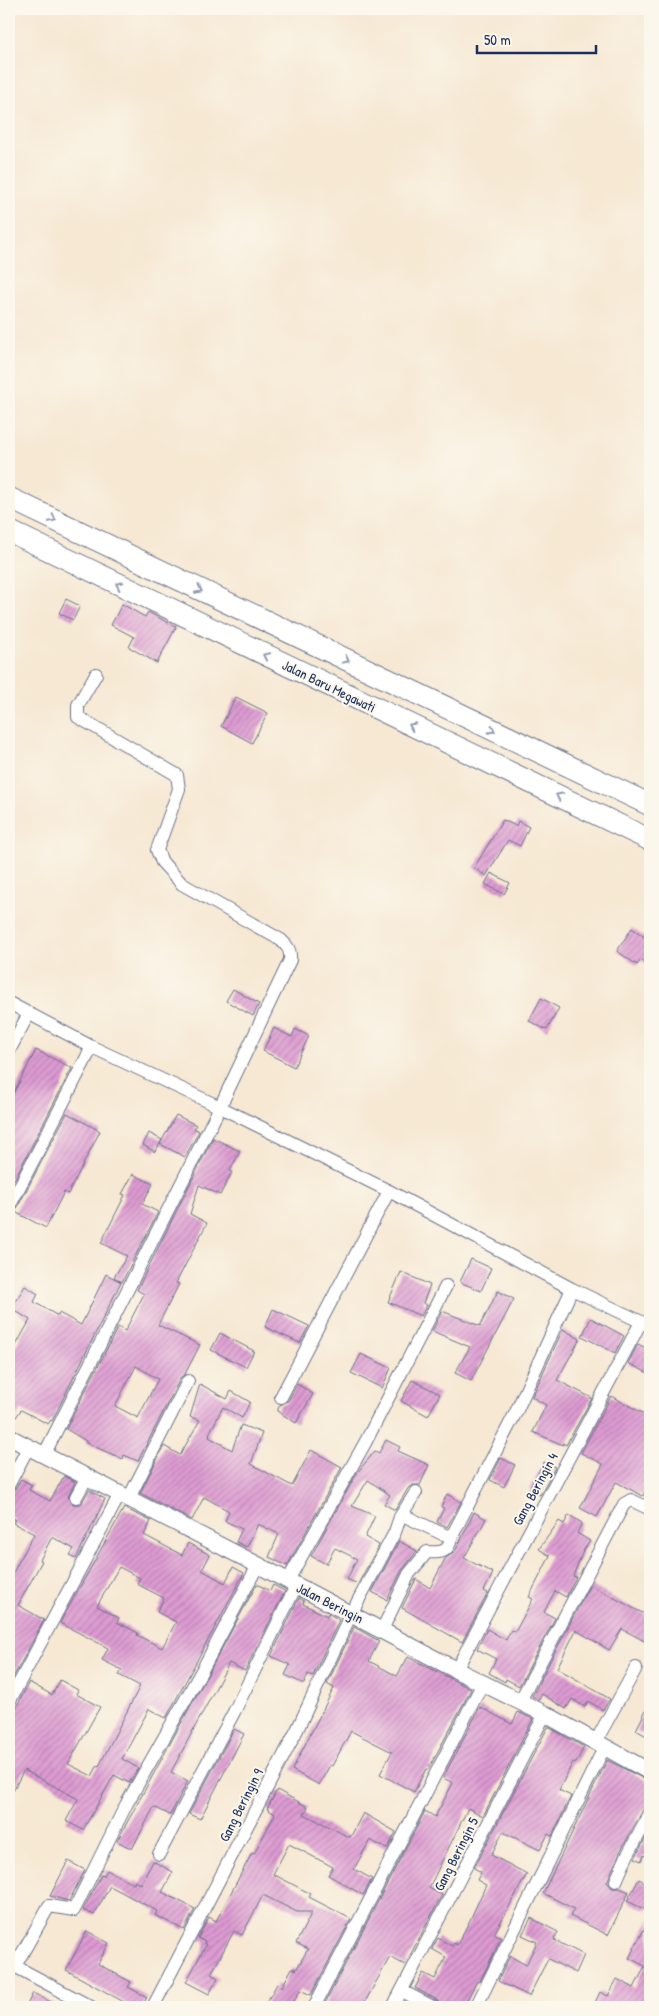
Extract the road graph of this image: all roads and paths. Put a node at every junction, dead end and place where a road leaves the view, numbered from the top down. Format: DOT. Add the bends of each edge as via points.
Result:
graph roads {
  1 [pos="9,498"];
  2 [pos="9,531"];
  3 [pos="96,674"];
  4 [pos="601,782"];
  5 [pos="650,805"];
  6 [pos="589,810"];
  7 [pos="648,833"];
  8 [pos="9,1003"];
  9 [pos="30,1013"];
  10 [pos="92,1047"];
  11 [pos="9,1051"];
  12 [pos="220,1106"];
  13 [pos="388,1191"];
  14 [pos="9,1207"];
  15 [pos="446,1286"];
  16 [pos="572,1288"];
  17 [pos="646,1324"];
  18 [pos="188,1381"];
  19 [pos="281,1397"];
  20 [pos="9,1437"];
  21 [pos="28,1448"];
  22 [pos="44,1455"];
  23 [pos="87,1477"];
  24 [pos="9,1484"];
  25 [pos="416,1492"];
  26 [pos="125,1496"];
  27 [pos="76,1498"];
  28 [pos="650,1509"];
  29 [pos="400,1517"];
  30 [pos="451,1538"];
  31 [pos="258,1565"];
  32 [pos="292,1584"];
  33 [pos="351,1614"];
  34 [pos="382,1630"];
  35 [pos="636,1668"];
  36 [pos="456,1670"];
  37 [pos="482,1684"];
  38 [pos="9,1702"];
  39 [pos="520,1702"];
  40 [pos="545,1714"];
  41 [pos="601,1744"];
  42 [pos="650,1772"];
  43 [pos="650,1814"];
  44 [pos="159,1854"];
  45 [pos="616,1881"];
  46 [pos="12,1964"];
  47 [pos="402,1991"];
  48 [pos="91,2007"];
  49 [pos="153,2007"];
  50 [pos="314,2007"];
  51 [pos="393,2007"];
  52 [pos="433,2007"];
  53 [pos="476,2007"];
  1 -- 4 [label="highway, one-way"];
  6 -- 2 [label="highway, Jalan Baru Megawati, one-way"];
  3 -- 12 [label="street" via="78,706 78,717 177,775 179,789 157,850 162,862 182,884 281,940 290,953 290,960"];
  4 -- 5 [label="highway"];
  4 -- 6 [label="highway"];
  6 -- 7 [label="highway, Jalan Baru Megawati"];
  8 -- 9 [label="street"];
  9 -- 10 [label="street"];
  9 -- 11 [label="street"];
  10 -- 12 [label="street"];
  10 -- 14 [label="street"];
  12 -- 13 [label="street"];
  12 -- 22 [label="street"];
  13 -- 16 [label="street"];
  13 -- 19 [label="street"];
  15 -- 32 [label="street"];
  16 -- 17 [label="street"];
  16 -- 30 [label="street" via="516,1412"];
  17 -- 36 [label="street, Gang Beringin 4"];
  18 -- 26 [label="street"];
  20 -- 21 [label="street, Jalan Beringin"];
  21 -- 22 [label="street, Jalan Beringin"];
  21 -- 24 [label="street"];
  22 -- 23 [label="street, Jalan Beringin"];
  23 -- 26 [label="street, Jalan Beringin"];
  23 -- 27 [label="street"];
  25 -- 29 [label="street, Gang Beringin 9"];
  26 -- 31 [label="street, Jalan Beringin"];
  26 -- 38 [label="street"];
  28 -- 39 [label="street" via="631,1500 624,1504"];
  29 -- 30 [label="street" via="405,1516"];
  29 -- 33 [label="street, Gang Beringin 9"];
  30 -- 34 [label="street" via="445,1551 427,1552 412,1568"];
  31 -- 32 [label="street, Jalan Beringin"];
  31 -- 46 [label="street" via="126,1805 74,1910 49,1906"];
  32 -- 33 [label="street, Jalan Beringin"];
  32 -- 44 [label="street" via="234,1712"];
  33 -- 34 [label="street, Jalan Beringin"];
  33 -- 49 [label="street, Gang Beringin 9" via="297,1730"];
  34 -- 36 [label="street, Jalan Beringin"];
  35 -- 41 [label="street"];
  36 -- 37 [label="street, Jalan Beringin"];
  37 -- 39 [label="street, Jalan Beringin"];
  37 -- 50 [label="street"];
  39 -- 40 [label="street, Jalan Beringin"];
  40 -- 41 [label="street, Jalan Beringin"];
  40 -- 47 [label="street, Gang Beringin 5"];
  41 -- 42 [label="street, Jalan Beringin"];
  41 -- 53 [label="street"];
  43 -- 45 [label="street"];
  46 -- 48 [label="street"];
  47 -- 51 [label="street, Gang Beringin 5"];
  47 -- 52 [label="street"];
}
